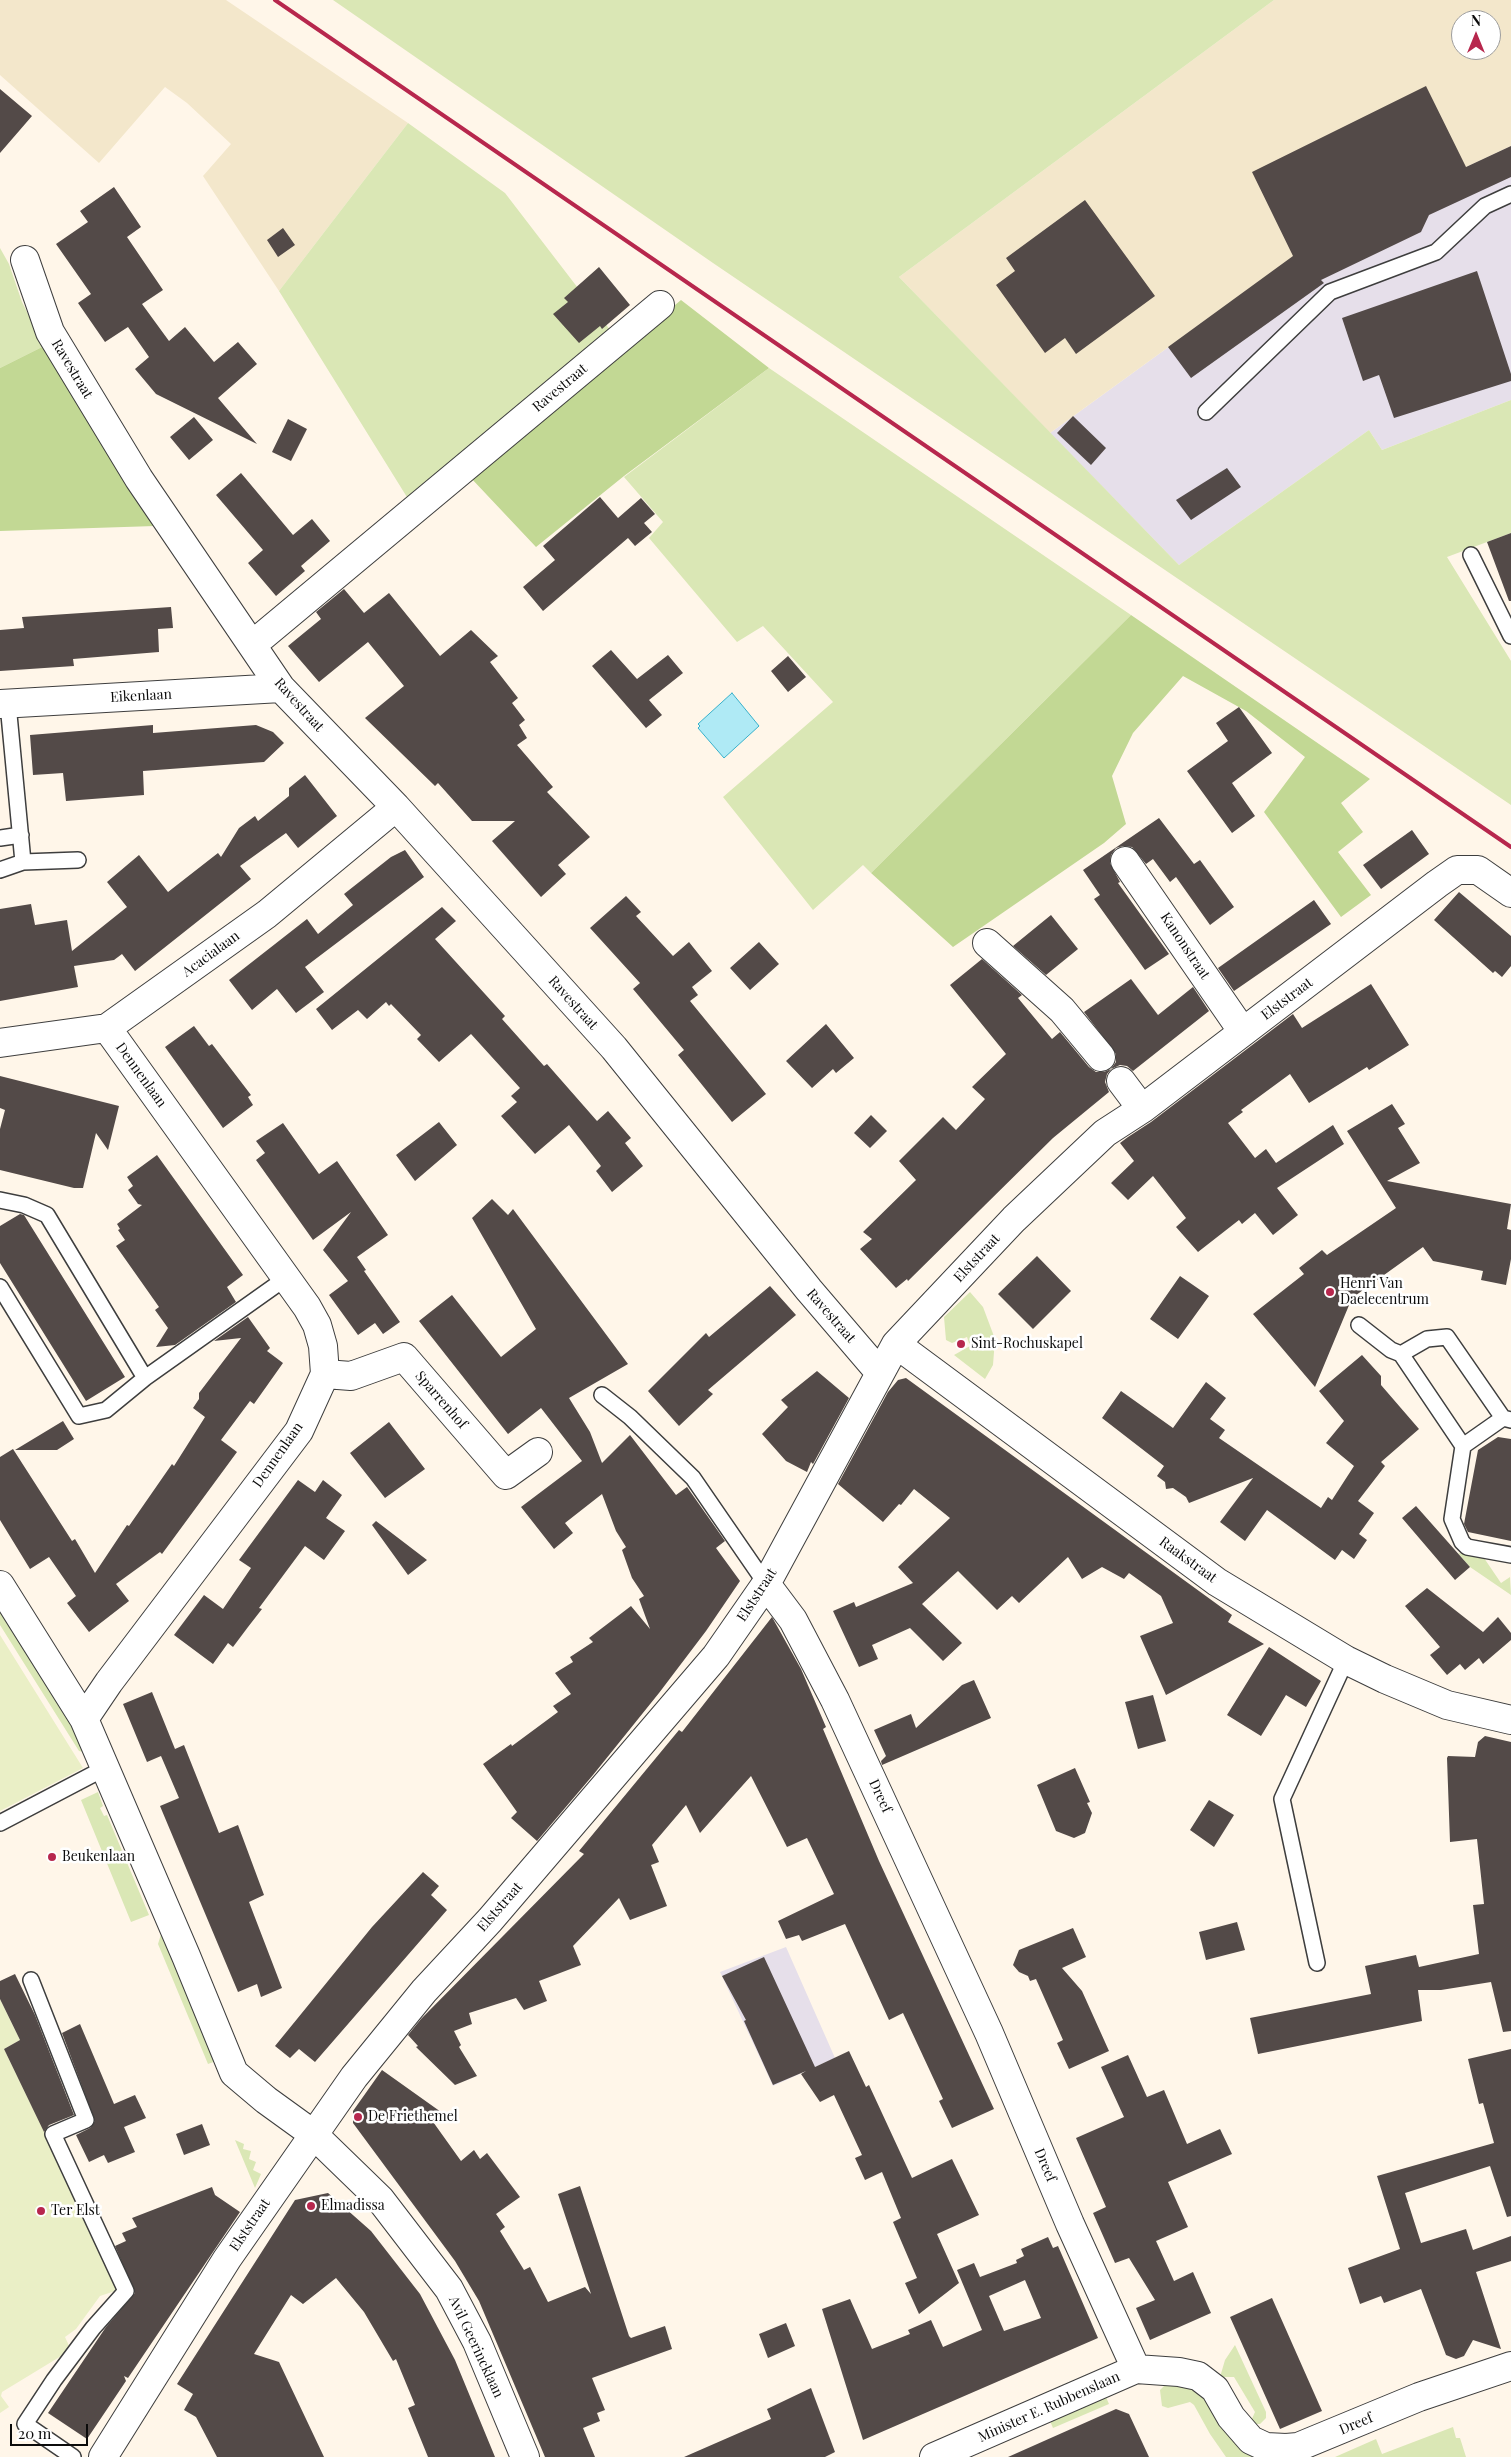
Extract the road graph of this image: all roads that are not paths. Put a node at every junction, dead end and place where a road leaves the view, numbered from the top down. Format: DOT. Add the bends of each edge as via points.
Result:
graph roads {
  1 [pos="1511,194"];
  2 [pos="25,260"];
  3 [pos="660,305"];
  4 [pos="1206,412"];
  5 [pos="1471,555"];
  6 [pos="1511,636"];
  7 [pos="252,645"];
  8 [pos="281,688"];
  9 [pos="4,704"];
  10 [pos="396,807"];
  11 [pos="21,835"];
  12 [pos="0,838"];
  13 [pos="78,860"];
  14 [pos="1125,861"];
  15 [pos="23,862"];
  16 [pos="0,870"];
  17 [pos="1511,893"];
  18 [pos="987,943"];
  19 [pos="107,1028"];
  20 [pos="1243,1032"];
  21 [pos="0,1043"];
  22 [pos="1101,1057"];
  23 [pos="1121,1081"];
  24 [pos="1142,1109"];
  25 [pos="0,1200"];
  26 [pos="286,1278"];
  27 [pos="0,1288"];
  28 [pos="1359,1325"];
  29 [pos="896,1344"];
  30 [pos="1401,1354"];
  31 [pos="880,1373"];
  32 [pos="325,1374"];
  33 [pos="145,1378"];
  34 [pos="602,1395"];
  35 [pos="1507,1419"];
  36 [pos="1463,1446"];
  37 [pos="538,1452"];
  38 [pos="1511,1556"];
  39 [pos="766,1584"];
  40 [pos="0,1585"];
  41 [pos="1346,1660"];
  42 [pos="84,1719"];
  43 [pos="1511,1720"];
  44 [pos="105,1768"];
  45 [pos="0,1823"];
  46 [pos="1317,1963"];
  47 [pos="31,1980"];
  48 [pos="313,2134"];
  49 [pos="1511,2366"];
  50 [pos="1136,2368"];
  51 [pos="73,2457"];
  52 [pos="103,2457"];
  53 [pos="525,2457"];
  54 [pos="934,2457"];
  1 -- 4 [label="lane" via="1485,206 1436,252 1330,292"];
  2 -- 7 [label="street, Ravestraat" via="50,332 139,479"];
  3 -- 7 [label="street, Ravestraat"];
  5 -- 6 [label="lane"];
  7 -- 8 [label="street, Ravestraat"];
  8 -- 9 [label="street, Eikenlaan"];
  8 -- 10 [label="street, Ravestraat"];
  9 -- 11 [label="lane"];
  10 -- 19 [label="street, Acacialaan" via="267,914"];
  10 -- 31 [label="street, Ravestraat" via="614,1048 808,1290"];
  11 -- 12 [label="lane"];
  11 -- 15 [label="lane"];
  13 -- 15 [label="lane"];
  14 -- 20 [label="street, Kanonstraat"];
  15 -- 16 [label="lane"];
  17 -- 20 [label="street, Elststraat" via="1478,870 1457,870"];
  18 -- 22 [label="street" via="1062,1010"];
  19 -- 21 [label="street, Acacialaan"];
  19 -- 26 [label="street, Dennenlaan"];
  20 -- 24 [label="street, Elststraat"];
  23 -- 24 [label="street"];
  24 -- 29 [label="street, Elststraat" via="1105,1133 1021,1212"];
  25 -- 33 [label="lane" via="24,1205 47,1215"];
  26 -- 32 [label="street, Dennenlaan" via="317,1325 323,1346"];
  26 -- 33 [label="lane"];
  27 -- 33 [label="lane" via="79,1416 106,1410"];
  28 -- 30 [label="lane"];
  29 -- 31 [label="street, Elststraat"];
  29 -- 41 [label="street, Raakstraat" via="1217,1582"];
  30 -- 35 [label="lane" via="1428,1339 1447,1337"];
  30 -- 36 [label="lane"];
  31 -- 39 [label="street, Elststraat"];
  32 -- 37 [label="street, Sparrenhof" via="351,1376 404,1357 506,1475"];
  32 -- 42 [label="street, Dennenlaan" via="299,1431"];
  34 -- 39 [label="lane" via="630,1417 693,1478"];
  35 -- 36 [label="lane"];
  36 -- 38 [label="lane" via="1452,1519 1455,1526 1467,1547"];
  39 -- 48 [label="street, Elststraat" via="716,1656 490,1920 424,1991 354,2077"];
  39 -- 50 [label="street, Dreef" via="793,1620 835,1700 989,2033 1070,2224"];
  40 -- 42 [label="street"];
  41 -- 43 [label="street, Raakstraat" via="1447,1705"];
  41 -- 46 [label="lane" via="1282,1799"];
  42 -- 44 [label="street"];
  44 -- 45 [label="lane"];
  44 -- 48 [label="street" via="234,2073"];
  47 -- 51 [label="lane" via="86,2120 53,2134 126,2291 93,2328 26,2424"];
  48 -- 52 [label="street, Elststraat" via="227,2259"];
  48 -- 53 [label="street, Avil Geerincklaan" via="380,2199 449,2288 477,2342"];
  49 -- 50 [label="street, Dreef" via="1419,2397 1298,2447 1286,2448 1266,2447 1251,2440 1231,2417 1215,2389 1198,2376"];
  50 -- 54 [label="street, Minister E. Rubbenslaan"];
}
